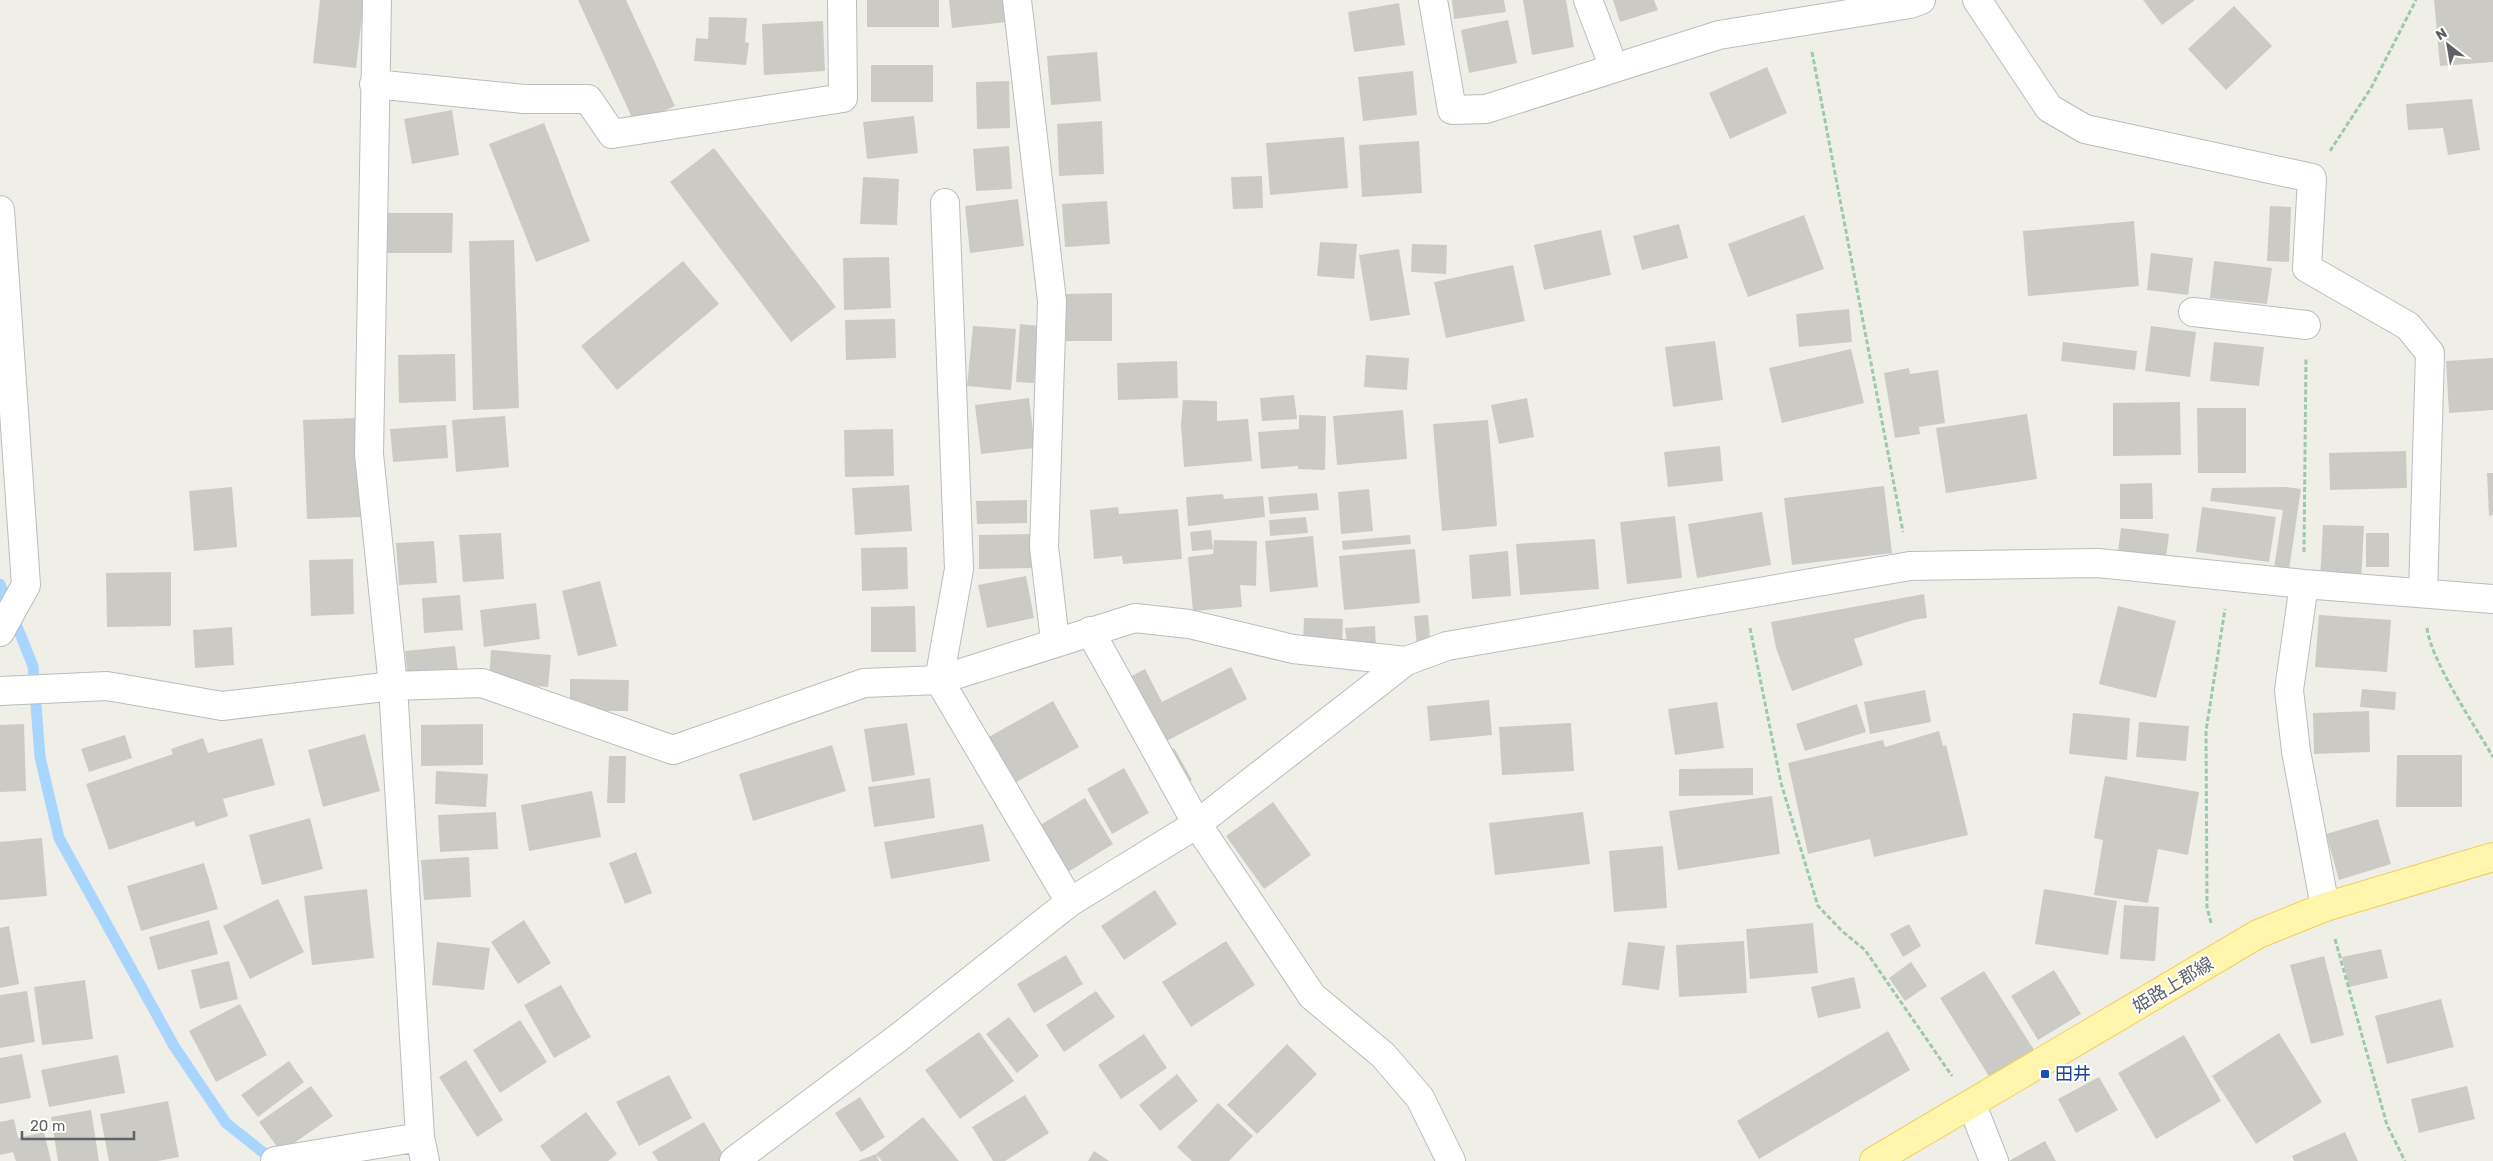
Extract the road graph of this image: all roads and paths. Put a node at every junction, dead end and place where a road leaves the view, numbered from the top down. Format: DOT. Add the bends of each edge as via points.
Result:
graph roads {
  1 [pos="377,0"];
  2 [pos="842,0"];
  3 [pos="1017,0"];
  4 [pos="1433,0"];
  5 [pos="1588,0"];
  6 [pos="1921,0"];
  7 [pos="1977,0"];
  8 [pos="2416,0"];
  9 [pos="1846,7"];
  10 [pos="1810,43"];
  11 [pos="1614,68"];
  12 [pos="374,84"];
  13 [pos="2312,178"];
  14 [pos="945,203"];
  15 [pos="0,210"];
  16 [pos="2193,312"];
  17 [pos="2306,325"];
  18 [pos="1910,566"];
  19 [pos="2230,576"];
  20 [pos="2304,584"];
  21 [pos="2422,593"];
  22 [pos="1744,596"];
  23 [pos="2493,598"];
  24 [pos="1090,631"];
  25 [pos="0,632"];
  26 [pos="1055,641"];
  27 [pos="1406,661"];
  28 [pos="939,680"];
  29 [pos="393,686"];
  30 [pos="0,691"];
  31 [pos="2493,756"];
  32 [pos="1197,824"];
  33 [pos="2493,857"];
  34 [pos="1070,902"];
  35 [pos="2326,907"];
  36 [pos="2220,957"];
  37 [pos="1972,1105"];
  38 [pos="422,1149"];
  39 [pos="275,1161"];
  40 [pos="734,1161"];
  41 [pos="1451,1161"];
  42 [pos="1874,1161"];
  43 [pos="1994,1161"];
  44 [pos="2405,1161"];
  1 -- 12 [label="street"];
  2 -- 12 [label="street" via="843,98 612,134 588,99 524,99"];
  3 -- 26 [label="street" via="1052,301 1044,547"];
  4 -- 11 [label="street" via="1452,110 1486,109"];
  5 -- 11 [label="street"];
  6 -- 9 [label="street" via="1910,4"];
  7 -- 13 [label="street" via="2048,108 2085,129"];
  8 -- 13 [label="path" via="2371,88"];
  9 -- 11 [label="street" via="1719,35"];
  10 -- 18 [label="path"];
  12 -- 29 [label="street" via="369,454"];
  13 -- 21 [label="street" via="2307,268 2408,326 2430,352"];
  14 -- 28 [label="street" via="959,569"];
  15 -- 25 [label="street" via="26,585"];
  16 -- 17 [label="street"];
  17 -- 20 [label="path"];
  18 -- 19 [label="street" via="2098,563"];
  18 -- 22 [label="street"];
  19 -- 20 [label="street"];
  19 -- 36 [label="path" via="2206,740 2207,907"];
  20 -- 21 [label="street"];
  20 -- 35 [label="street" via="2290,690 2296,751"];
  21 -- 23 [label="street"];
  21 -- 31 [label="path" via="2428,639"];
  22 -- 27 [label="street" via="1447,646"];
  22 -- 37 [label="path" via="1781,783 1818,906 1865,950"];
  24 -- 26 [label="street"];
  24 -- 27 [label="street" via="1136,618 1188,624 1293,649"];
  24 -- 32 [label="street"];
  26 -- 28 [label="street"];
  27 -- 32 [label="street"];
  28 -- 29 [label="street" via="864,683 673,750 482,683"];
  28 -- 34 [label="street"];
  29 -- 30 [label="street" via="222,706 107,686"];
  29 -- 38 [label="street"];
  32 -- 34 [label="street"];
  32 -- 41 [label="street" via="1312,996 1382,1055 1420,1098"];
  33 -- 35 [label="main road, 姫路上郡線"];
  34 -- 40 [label="street" via="898,1038"];
  35 -- 36 [label="main road, 姫路上郡線" via="2258,934"];
  35 -- 44 [label="path" via="2387,1124"];
  36 -- 37 [label="main road, 姫路上郡線"];
  37 -- 42 [label="main road, 姫路上郡線"];
  37 -- 43 [label="street"];
  38 -- 39 [label="street"];
}
